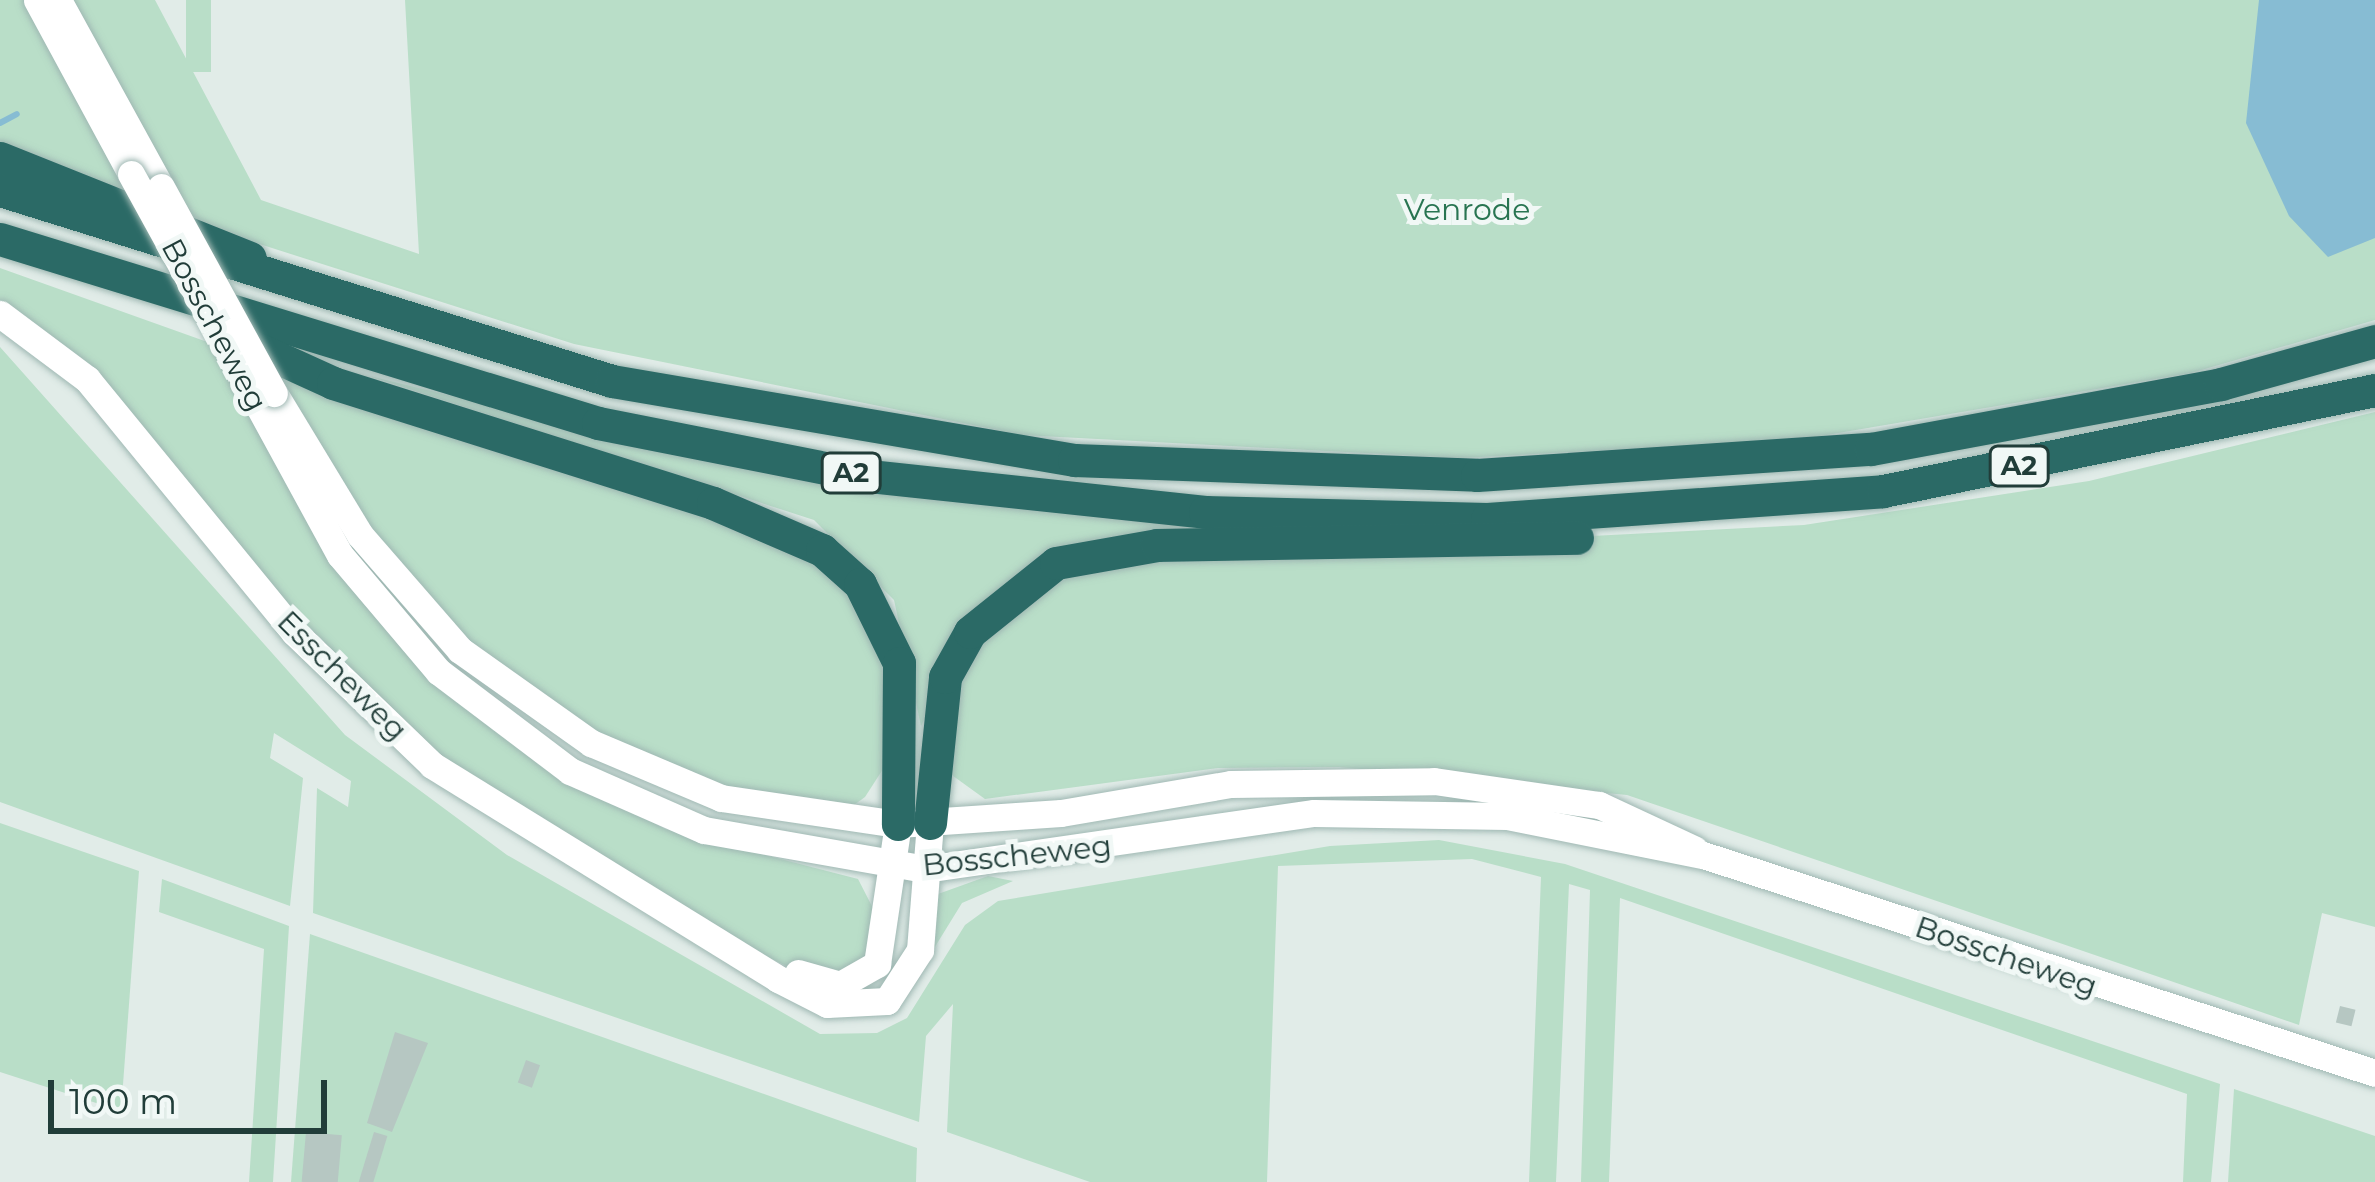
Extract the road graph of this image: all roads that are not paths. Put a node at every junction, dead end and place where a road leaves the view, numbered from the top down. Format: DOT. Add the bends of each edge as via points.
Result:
graph roads {
  1 [pos="37,0"];
  2 [pos="58,0"];
  3 [pos="0,158"];
  4 [pos="0,190"];
  5 [pos="0,239"];
  6 [pos="70,262"];
  7 [pos="326,299"];
  8 [pos="0,314"];
  9 [pos="2375,341"];
  10 [pos="2375,390"];
  11 [pos="1658,512"];
  12 [pos="914,824"];
  13 [pos="1703,855"];
  14 [pos="894,867"];
  15 [pos="926,868"];
  16 [pos="752,959"];
  17 [pos="2308,1060"];
  18 [pos="2375,1073"];
  19 [pos="2375,1093"];
  1 -- 14 [label="main road, Bosscheweg, bridge" via="340,555 495,720 606,790 704,830"];
  2 -- 12 [label="main road, Bosscheweg, bridge" via="274,393 408,598 513,693 591,743 722,798"];
  3 -- 7 [label="highway, A2" via="210,236"];
  4 -- 7 [label="highway, A2"];
  5 -- 6 [label="highway, A2"];
  6 -- 11 [label="highway, A2" via="455,385 860,475 1312,518"];
  6 -- 12 [label="highway, A2" via="333,383 713,503 822,550 860,584 899,663"];
  7 -- 9 [label="highway, A2" via="612,381 845,426 1074,460 1326,476 1671,468 1871,449 2221,384"];
  8 -- 16 [label="main road, Esscheweg" via="87,379 294,632 432,765"];
  10 -- 11 [label="highway, A2" via="1883,491"];
  11 -- 12 [label="highway, A2" via="1578,538 1157,545 1056,563 970,632 945,677"];
  12 -- 13 [label="main road, Bosscheweg" via="1231,784 1370,778 1599,805"];
  12 -- 14 [label="main road, Esscheweg"];
  12 -- 15 [label="main road"];
  13 -- 15 [label="main road, Bosscheweg" via="1507,815 1374,810"];
  13 -- 17 [label="main road, Bosscheweg"];
  14 -- 15 [label="main road, Bosscheweg"];
  14 -- 16 [label="main road, Esscheweg" via="886,944 859,979 820,982"];
  15 -- 16 [label="main road, Esscheweg" via="920,950 887,1000 827,1004"];
  17 -- 18 [label="main road, Bosscheweg"];
  17 -- 19 [label="main road, Bosscheweg"];
}
